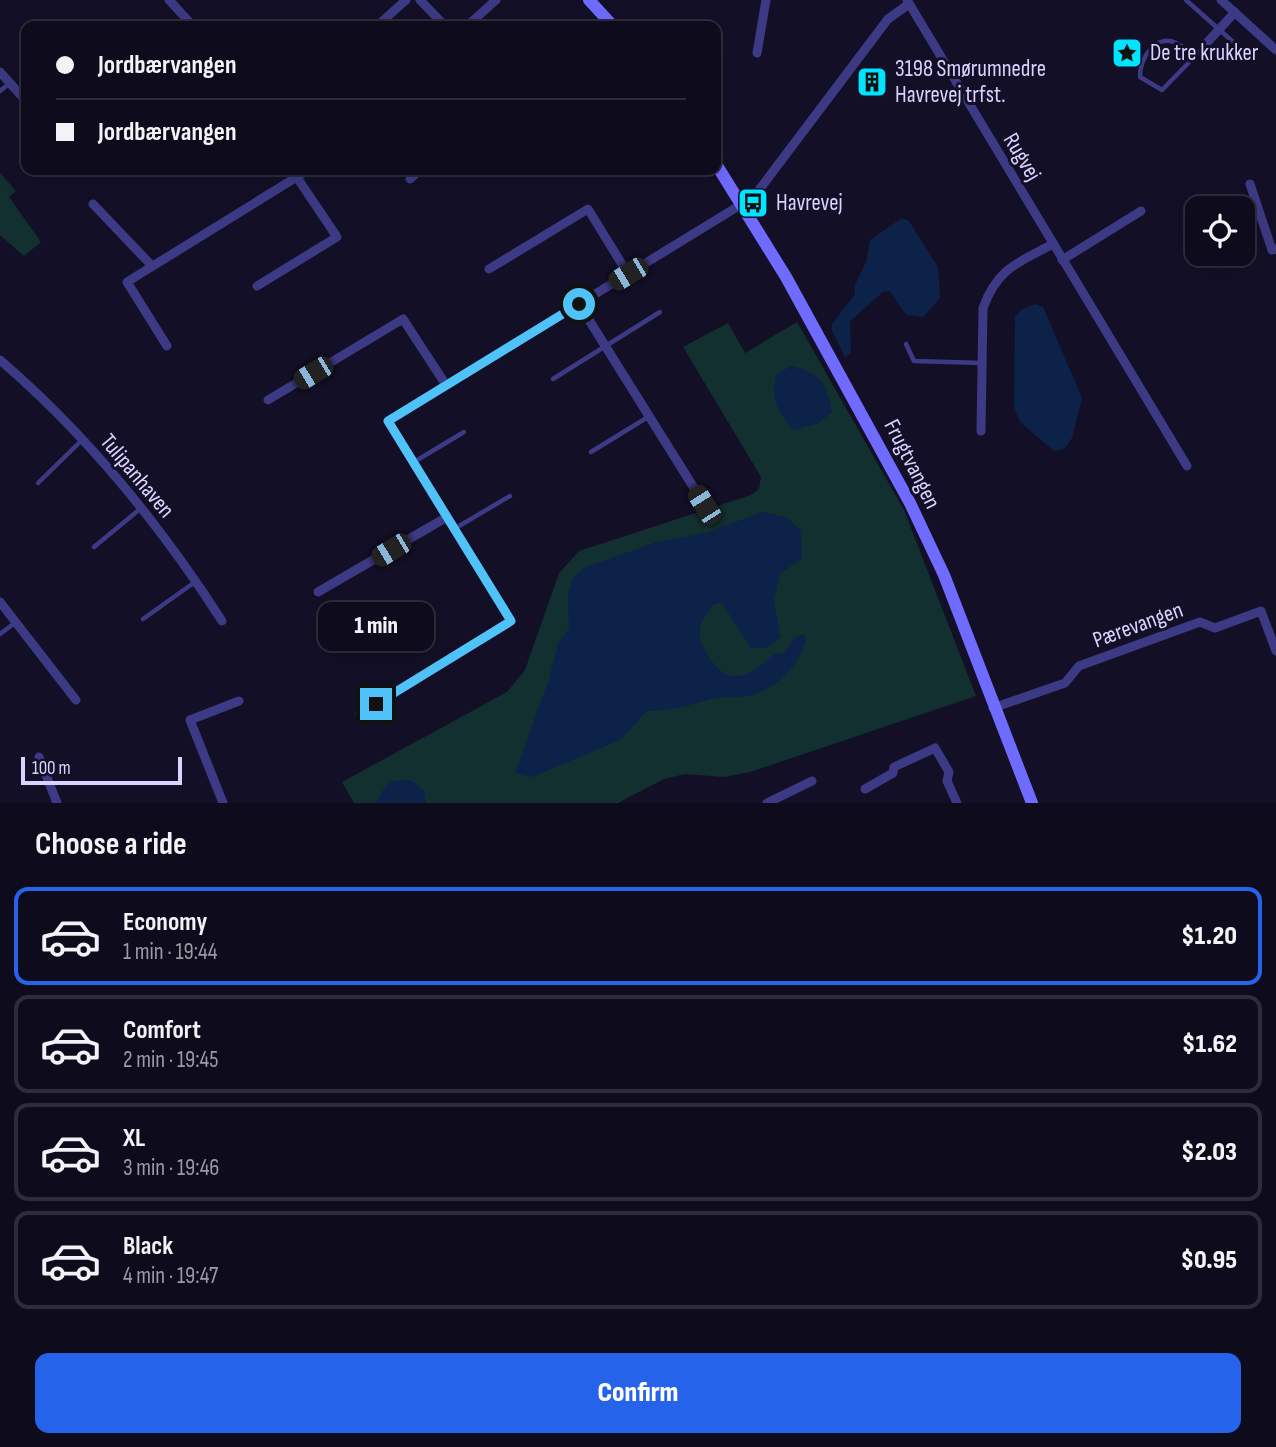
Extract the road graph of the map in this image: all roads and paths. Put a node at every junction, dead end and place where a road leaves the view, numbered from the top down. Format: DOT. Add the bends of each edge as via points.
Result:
graph roads {
  1 [pos="169,0"];
  2 [pos="406,0"];
  3 [pos="420,0"];
  4 [pos="496,0"];
  5 [pos="589,0"];
  6 [pos="766,0"];
  7 [pos="1186,0"];
  8 [pos="1221,0"];
  9 [pos="908,2"];
  10 [pos="1235,12"];
  11 [pos="188,21"];
  12 [pos="383,21"];
  13 [pos="440,21"];
  14 [pos="473,21"];
  15 [pos="608,21"];
  16 [pos="1219,30"];
  17 [pos="1204,46"];
  18 [pos="1276,50"];
  19 [pos="757,53"];
  20 [pos="1195,56"];
  21 [pos="1250,56"];
  22 [pos="0,72"];
  23 [pos="9,83"];
  24 [pos="0,91"];
  25 [pos="21,96"];
  26 [pos="721,171"];
  27 [pos="302,175"];
  28 [pos="414,175"];
  29 [pos="298,178"];
  30 [pos="410,179"];
  31 [pos="1250,184"];
  32 [pos="759,190"];
  33 [pos="93,204"];
  34 [pos="743,204"];
  35 [pos="1141,211"];
  36 [pos="1051,245"];
  37 [pos="1276,248"];
  38 [pos="1062,260"];
  39 [pos="152,266"];
  40 [pos="489,269"];
  41 [pos="628,274"];
  42 [pos="257,286"];
  43 [pos="579,304"];
  44 [pos="660,312"];
  45 [pos="906,345"];
  46 [pos="167,346"];
  47 [pos="606,346"];
  48 [pos="0,360"];
  49 [pos="982,363"];
  50 [pos="9,368"];
  51 [pos="0,377"];
  52 [pos="552,379"];
  53 [pos="446,385"];
  54 [pos="268,400"];
  55 [pos="649,416"];
  56 [pos="981,431"];
  57 [pos="464,432"];
  58 [pos="82,440"];
  59 [pos="591,452"];
  60 [pos="413,462"];
  61 [pos="1187,466"];
  62 [pos="38,483"];
  63 [pos="510,496"];
  64 [pos="704,505"];
  65 [pos="141,509"];
  66 [pos="447,517"];
  67 [pos="454,529"];
  68 [pos="94,547"];
  69 [pos="196,582"];
  70 [pos="318,592"];
  71 [pos="0,602"];
  72 [pos="143,620"];
  73 [pos="16,621"];
  74 [pos="222,621"];
  75 [pos="0,634"];
  76 [pos="1276,652"];
  77 [pos="76,700"];
  78 [pos="239,701"];
  79 [pos="993,708"];
  80 [pos="360,714"];
  81 [pos="39,757"];
  82 [pos="812,781"];
  83 [pos="865,789"];
  84 [pos="57,803"];
  85 [pos="223,803"];
  86 [pos="767,803"];
  87 [pos="957,803"];
  88 [pos="1032,803"];
  1 -- 11 [label="street"];
  2 -- 12 [label="street"];
  3 -- 13 [label="street"];
  4 -- 14 [label="street"];
  5 -- 15 [label="street"];
  6 -- 19 [label="street"];
  7 -- 16 [label="lane"];
  8 -- 10 [label="street"];
  9 -- 32 [label="street" via="888,19"];
  9 -- 36 [label="street, Rugvej"];
  10 -- 16 [label="street"];
  10 -- 18 [label="street"];
  16 -- 17 [label="street"];
  16 -- 21 [label="lane"];
  17 -- 20 [label="lane"];
  20 -- 20 [label="lane" via="1162,90 1140,76 1144,54 1167,41 1175,41"];
  22 -- 23 [label="street"];
  23 -- 24 [label="lane"];
  23 -- 25 [label="street"];
  26 -- 34 [label="street, Frugtvangen"];
  27 -- 29 [label="street"];
  28 -- 30 [label="street"];
  29 -- 39 [label="street"];
  29 -- 42 [label="street" via="337,237"];
  31 -- 37 [label="street" via="1272,250"];
  33 -- 39 [label="street"];
  34 -- 41 [label="street"];
  34 -- 79 [label="street, Frugtvangen" via="910,503 944,575"];
  35 -- 38 [label="street"];
  36 -- 38 [label="street, Rugvej"];
  36 -- 49 [label="street" via="1011,265 997,278 983,309"];
  38 -- 61 [label="street, Rugvej"];
  39 -- 46 [label="street" via="127,282"];
  40 -- 41 [label="street" via="588,209"];
  41 -- 43 [label="street"];
  43 -- 47 [label="street"];
  43 -- 53 [label="street"];
  44 -- 47 [label="lane"];
  45 -- 49 [label="lane" via="914,361"];
  47 -- 52 [label="lane"];
  47 -- 55 [label="street"];
  48 -- 50 [label="street, Tulipanhaven"];
  49 -- 56 [label="street"];
  50 -- 51 [label="street"];
  50 -- 58 [label="street, Tulipanhaven"];
  53 -- 54 [label="street" via="403,319"];
  53 -- 60 [label="street" via="388,421"];
  55 -- 59 [label="lane"];
  55 -- 64 [label="street"];
  57 -- 60 [label="lane"];
  58 -- 62 [label="lane"];
  58 -- 65 [label="street, Tulipanhaven"];
  60 -- 66 [label="street"];
  63 -- 67 [label="lane"];
  65 -- 68 [label="lane"];
  65 -- 69 [label="street, Tulipanhaven"];
  66 -- 67 [label="street"];
  66 -- 70 [label="street"];
  67 -- 80 [label="street" via="511,621"];
  69 -- 72 [label="lane"];
  69 -- 74 [label="street, Tulipanhaven"];
  71 -- 73 [label="street"];
  73 -- 75 [label="lane"];
  73 -- 77 [label="street"];
  76 -- 79 [label="street, Pærevangen" via="1261,611 1214,628 1200,622 1079,666 1065,683"];
  78 -- 85 [label="street" via="190,720"];
  79 -- 88 [label="street, Frugtvangen"];
  81 -- 84 [label="street"];
  82 -- 86 [label="street"];
  83 -- 87 [label="street" via="893,773 894,767 935,748 949,772 947,781"];
}
